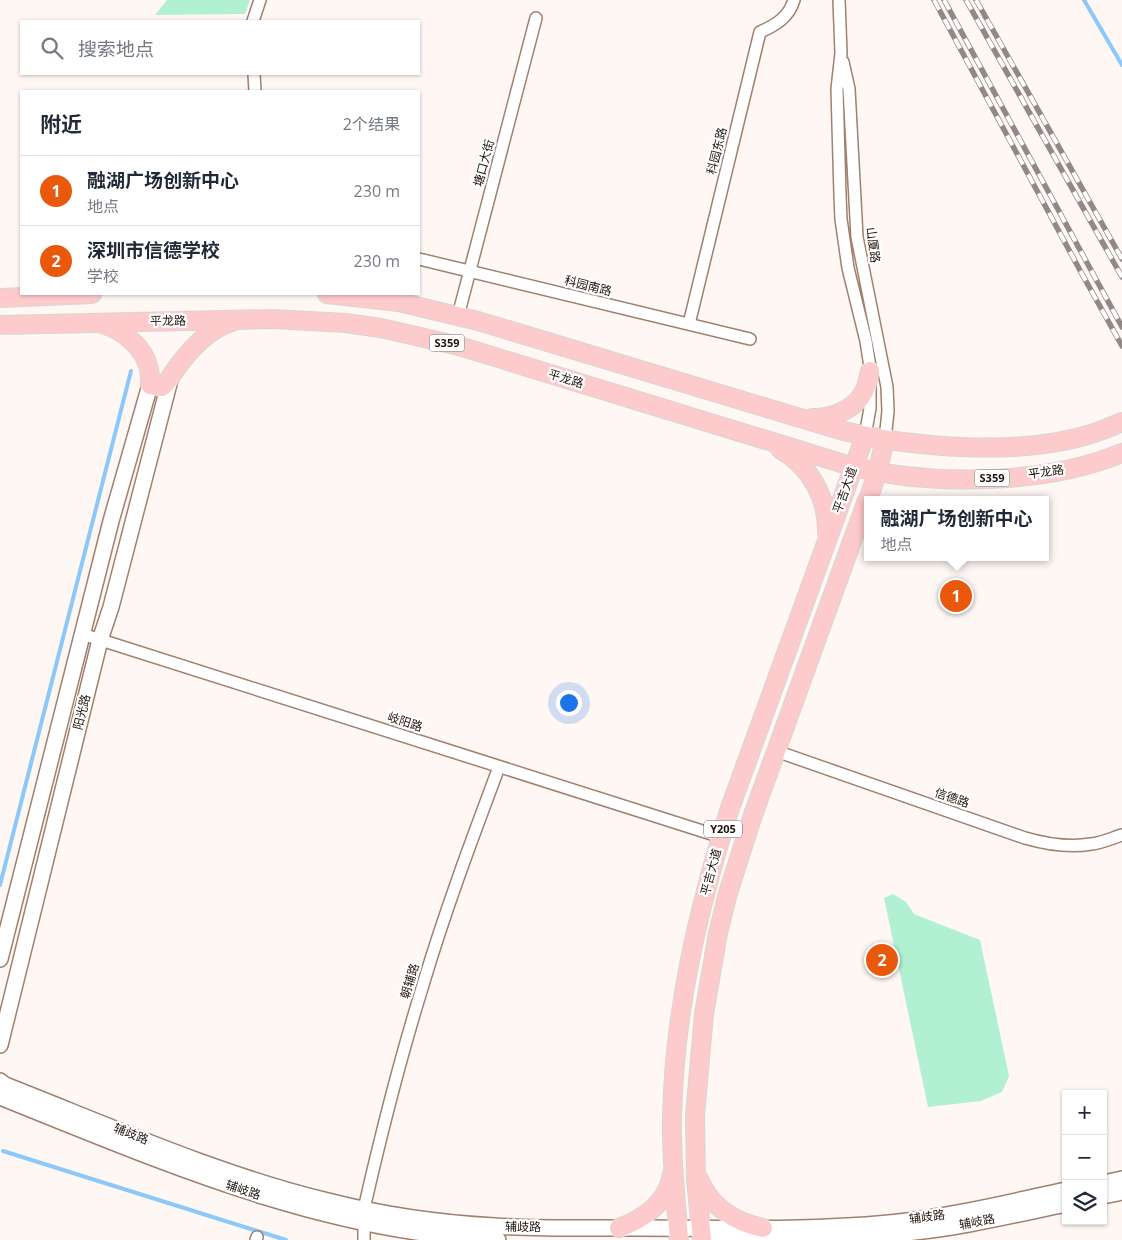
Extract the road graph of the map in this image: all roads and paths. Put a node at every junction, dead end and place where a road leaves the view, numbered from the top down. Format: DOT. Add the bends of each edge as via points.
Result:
graph roads {
  1 [pos="260,0"];
  2 [pos="794,0"];
  3 [pos="839,0"];
  4 [pos="536,18"];
  5 [pos="253,20"];
  6 [pos="841,53"];
  7 [pos="254,75"];
  8 [pos="255,90"];
  9 [pos="420,259"];
  10 [pos="469,271"];
  11 [pos="69,295"];
  12 [pos="336,295"];
  13 [pos="0,298"];
  14 [pos="458,316"];
  15 [pos="244,319"];
  16 [pos="91,322"];
  17 [pos="689,324"];
  18 [pos="0,325"];
  19 [pos="750,339"];
  20 [pos="870,372"];
  21 [pos="170,380"];
  22 [pos="150,385"];
  23 [pos="801,418"];
  24 [pos="1122,422"];
  25 [pos="865,436"];
  26 [pos="886,440"];
  27 [pos="766,441"];
  28 [pos="1114,456"];
  29 [pos="854,467"];
  30 [pos="877,472"];
  31 [pos="868,496"];
  32 [pos="864,508"];
  33 [pos="825,545"];
  34 [pos="82,634"];
  35 [pos="100,640"];
  36 [pos="776,751"];
  37 [pos="499,767"];
  38 [pos="1122,836"];
  39 [pos="721,837"];
  40 [pos="0,959"];
  41 [pos="0,1045"];
  42 [pos="0,1081"];
  43 [pos="0,1097"];
  44 [pos="673,1166"];
  45 [pos="696,1166"];
  46 [pos="1122,1179"];
  47 [pos="1107,1182"];
  48 [pos="1062,1191"];
  49 [pos="1122,1192"];
  50 [pos="1107,1195"];
  51 [pos="1062,1205"];
  52 [pos="364,1215"];
  53 [pos="619,1228"];
  54 [pos="679,1234"];
  55 [pos="929,1235"];
  56 [pos="703,1236"];
  57 [pos="760,1236"];
  58 [pos="364,1240"];
  59 [pos="498,1240"];
  1 -- 5 [label="street"];
  2 -- 17 [label="street, 科园东路" via="778,24 760,32"];
  3 -- 6 [label="street, 山厦路"];
  4 -- 10 [label="street, 塘口大街"];
  6 -- 20 [label="street, 山厦路" via="837,89 841,219"];
  6 -- 26 [label="street, 山厦路" via="849,89 857,237 887,387"];
  7 -- 8 [label="street"];
  9 -- 10 [label="street, 科园南路"];
  10 -- 14 [label="street, 塘口大街"];
  10 -- 17 [label="street, 科园南路"];
  11 -- 13 [label="main road"];
  12 -- 14 [label="main road, S359" via="398,302"];
  14 -- 23 [label="main road, S359"];
  15 -- 16 [label="main road, 平龙路 / S359"];
  15 -- 21 [label="main road" via="206,335"];
  15 -- 27 [label="main road, 平龙路 / S359" via="313,320 416,335"];
  16 -- 18 [label="main road, 平龙路 / S359"];
  16 -- 22 [label="main road" via="117,330 138,348 149,370"];
  17 -- 19 [label="street, 科园南路"];
  20 -- 23 [label="main road" via="862,395 855,403 832,416"];
  20 -- 25 [label="street, 山厦路" via="870,408"];
  21 -- 22 [label="main road" via="162,387"];
  21 -- 35 [label="street, 阳光路"];
  22 -- 34 [label="street, 阳光路"];
  23 -- 25 [label="main road, S359"];
  24 -- 26 [label="main road, S359" via="1053,442 1005,446 948,446"];
  25 -- 26 [label="main road, S359"];
  25 -- 29 [label="main road, 平吉大道 / Y205"];
  26 -- 30 [label="main road, 平吉大道 / Y205"];
  27 -- 29 [label="main road, 平龙路 / S359"];
  27 -- 33 [label="main road" via="796,461 816,487 826,510"];
  28 -- 30 [label="main road, 平龙路 / S359" via="1066,470 1004,477 927,478"];
  29 -- 30 [label="main road, 平龙路 / S359"];
  29 -- 33 [label="main road, 平吉大道 / Y205"];
  30 -- 31 [label="main road, 平吉大道 / Y205"];
  32 -- 36 [label="main road, 平吉大道 / Y205"];
  33 -- 39 [label="main road, 平吉大道 / Y205"];
  34 -- 35 [label="street, 岐阳路"];
  34 -- 40 [label="street, 阳光路"];
  35 -- 37 [label="street, 岐阳路"];
  35 -- 41 [label="street, 阳光路"];
  36 -- 38 [label="street, 信德路" via="1024,838 1060,846 1084,845"];
  36 -- 45 [label="main road, 平吉大道 / Y205" via="731,884 714,957 700,1048 695,1115"];
  37 -- 39 [label="street, 岐阳路"];
  37 -- 52 [label="street, 朝辅路" via="423,985 381,1134"];
  39 -- 44 [label="main road, 平吉大道 / Y205" via="691,951 678,1023 672,1119"];
  42 -- 52 [label="street, 辅歧路" via="243,1176"];
  43 -- 52 [label="street, 辅岐路" via="205,1178 294,1205"];
  44 -- 53 [label="main road" via="668,1189 655,1207"];
  44 -- 54 [label="main road, 平吉大道 / Y205"];
  45 -- 56 [label="main road, 平吉大道 / Y205"];
  45 -- 57 [label="main road" via="702,1186 714,1203"];
  46 -- 47 [label="street"];
  48 -- 57 [label="street, 辅歧路" via="906,1221"];
  49 -- 50 [label="street"];
  51 -- 55 [label="street, 辅岐路"];
  52 -- 53 [label="street, 辅歧路" via="459,1224"];
  52 -- 58 [label="street, 朝辅路"];
  52 -- 59 [label="street, 辅岐路" via="428,1234"];
  53 -- 54 [label="street, 辅歧路"];
  54 -- 56 [label="street, 辅歧路"];
  55 -- 57 [label="street, 辅岐路"];
  56 -- 57 [label="street, 辅歧路"];
}
